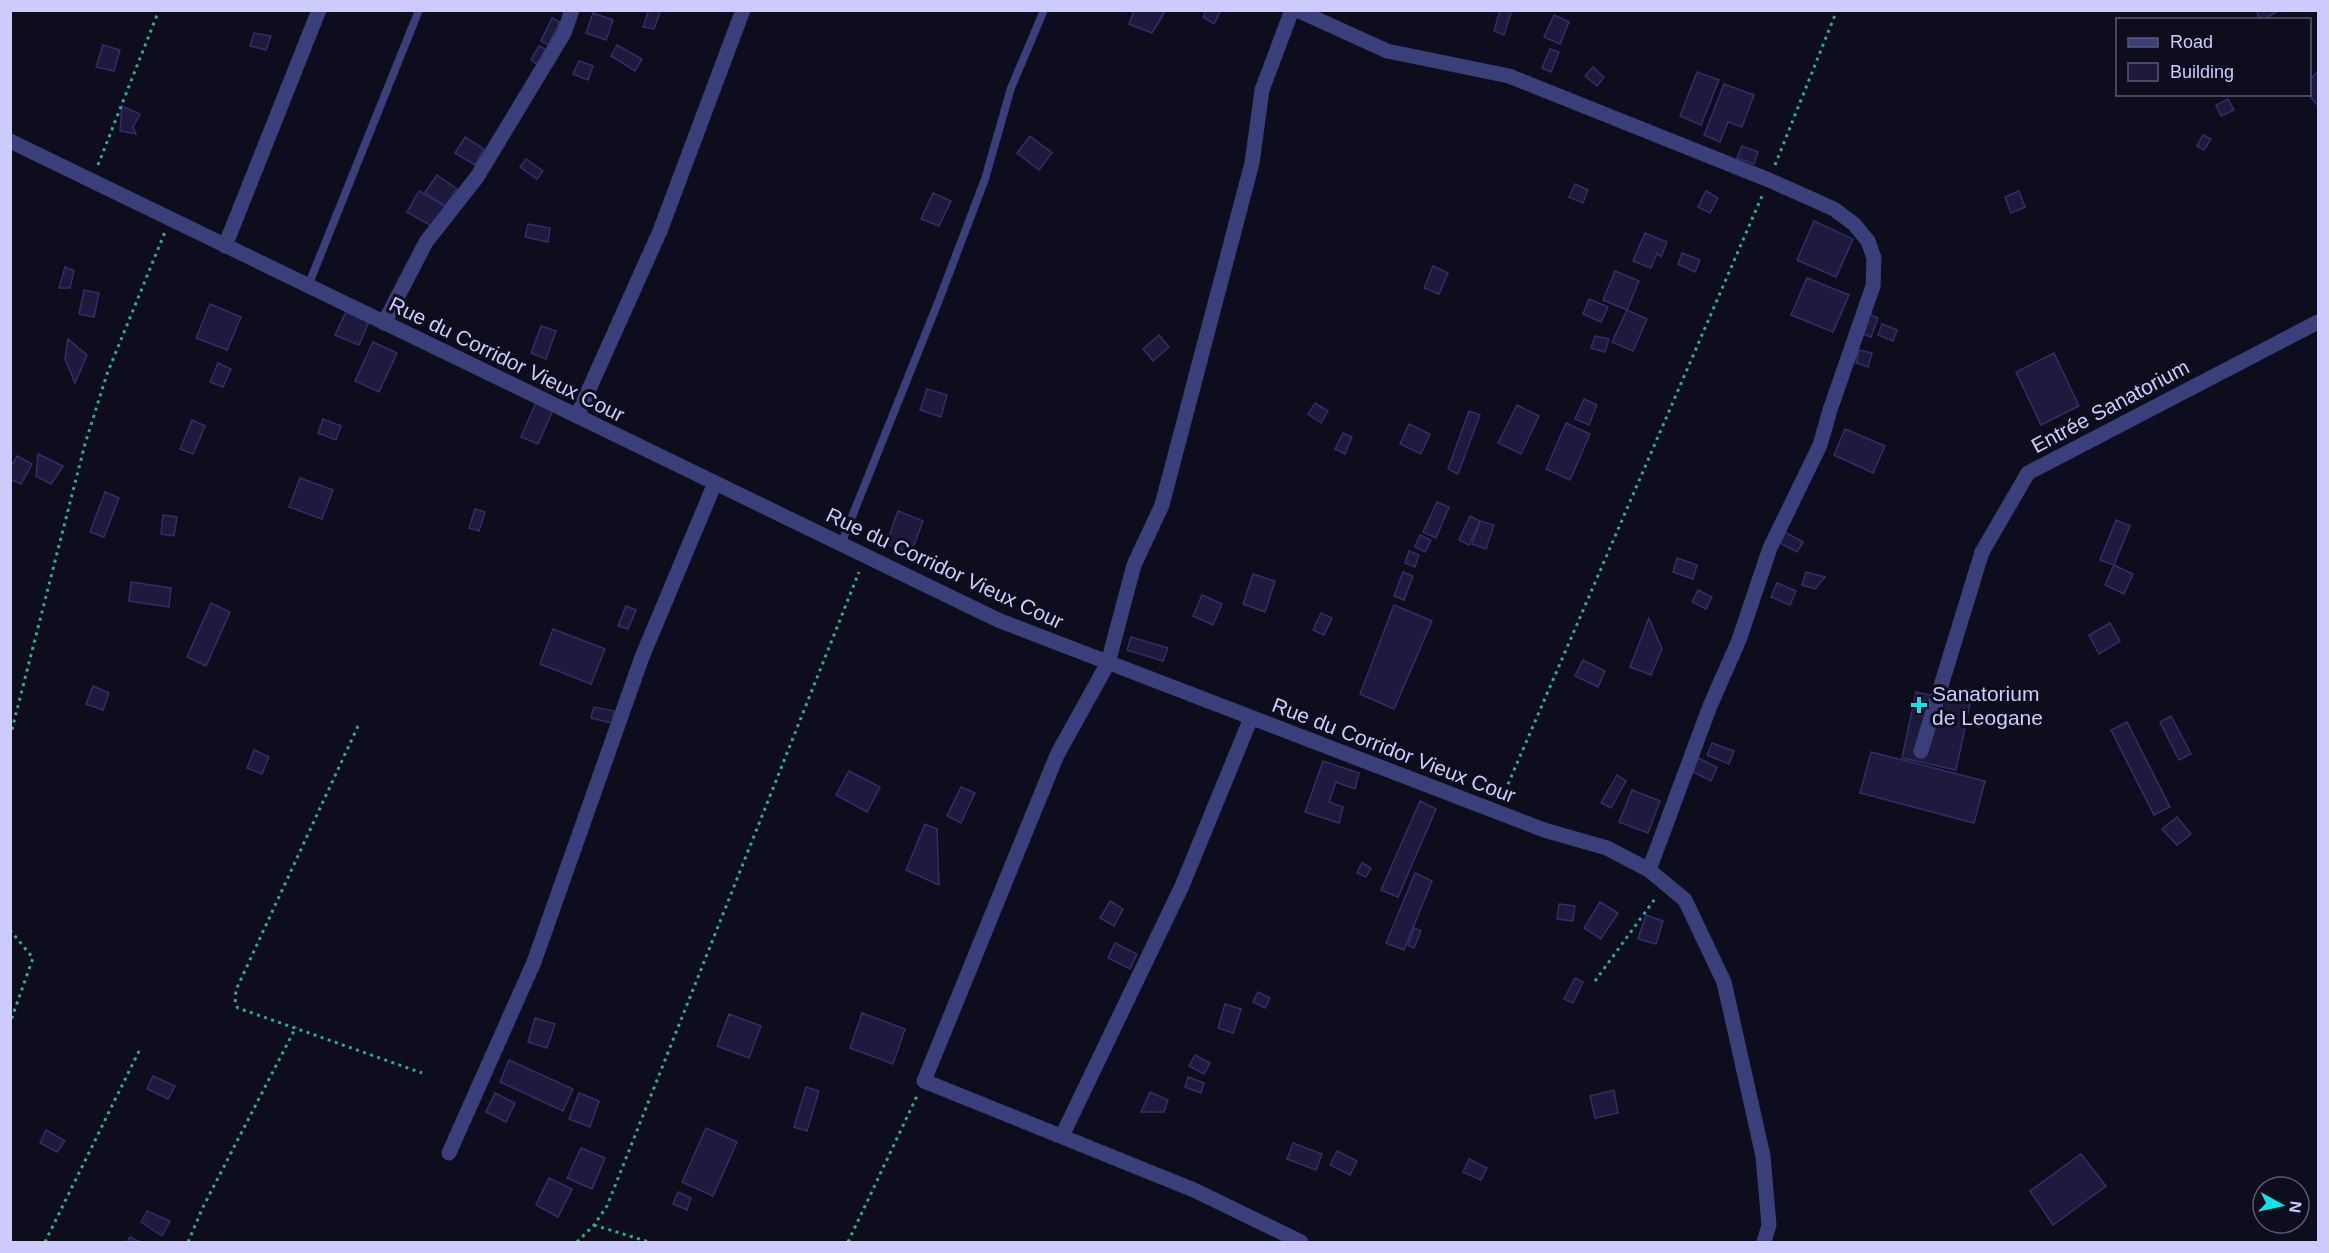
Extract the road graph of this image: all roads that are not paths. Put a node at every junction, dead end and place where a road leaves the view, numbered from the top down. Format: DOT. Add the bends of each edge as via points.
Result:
graph roads {
  1 [pos="319,10"];
  2 [pos="419,10"];
  3 [pos="572,10"];
  4 [pos="743,10"];
  5 [pos="1044,10"];
  6 [pos="1292,10"];
  7 [pos="1297,10"];
  8 [pos="10,141"];
  9 [pos="225,246"];
  10 [pos="308,286"];
  11 [pos="2319,322"];
  12 [pos="384,323"];
  13 [pos="577,416"];
  14 [pos="714,483"];
  15 [pos="841,544"];
  16 [pos="1108,663"];
  17 [pos="1251,718"];
  18 [pos="1921,751"];
  19 [pos="1649,870"];
  20 [pos="1062,1136"];
  21 [pos="449,1153"];
  22 [pos="1300,1242"];
  23 [pos="1764,1242"];
  1 -- 9 [label="street"];
  2 -- 10 [label="lane"];
  3 -- 12 [label="street" via="564,33 477,177 426,242"];
  4 -- 13 [label="street" via="660,231"];
  5 -- 15 [label="lane" via="1011,88 985,179"];
  6 -- 16 [label="street" via="1262,90 1252,163 1162,505 1134,565"];
  7 -- 19 [label="street" via="1387,51 1509,76 1769,180 1834,209 1868,241 1874,258 1873,286 1820,445 1770,548 1739,640"];
  8 -- 9 [label="street, Rue du Corridor Vieux Cour"];
  9 -- 10 [label="street, Rue du Corridor Vieux Cour"];
  10 -- 12 [label="street, Rue du Corridor Vieux Cour"];
  11 -- 18 [label="street, Entrée Sanatorium" via="2028,473 1982,552"];
  12 -- 13 [label="street, Rue du Corridor Vieux Cour"];
  13 -- 14 [label="street, Rue du Corridor Vieux Cour"];
  14 -- 15 [label="street, Rue du Corridor Vieux Cour"];
  14 -- 21 [label="street" via="642,657 534,962"];
  15 -- 16 [label="street, Rue du Corridor Vieux Cour" via="999,620"];
  16 -- 17 [label="street, Rue du Corridor Vieux Cour"];
  16 -- 20 [label="street" via="1057,755 924,1081"];
  17 -- 19 [label="street, Rue du Corridor Vieux Cour" via="1544,830 1607,848"];
  17 -- 20 [label="street" via="1182,886"];
  19 -- 23 [label="street, Rue du Corridor Vieux Cour" via="1685,900 1724,982 1763,1156 1769,1225"];
  20 -- 22 [label="street" via="1194,1190"];
}
